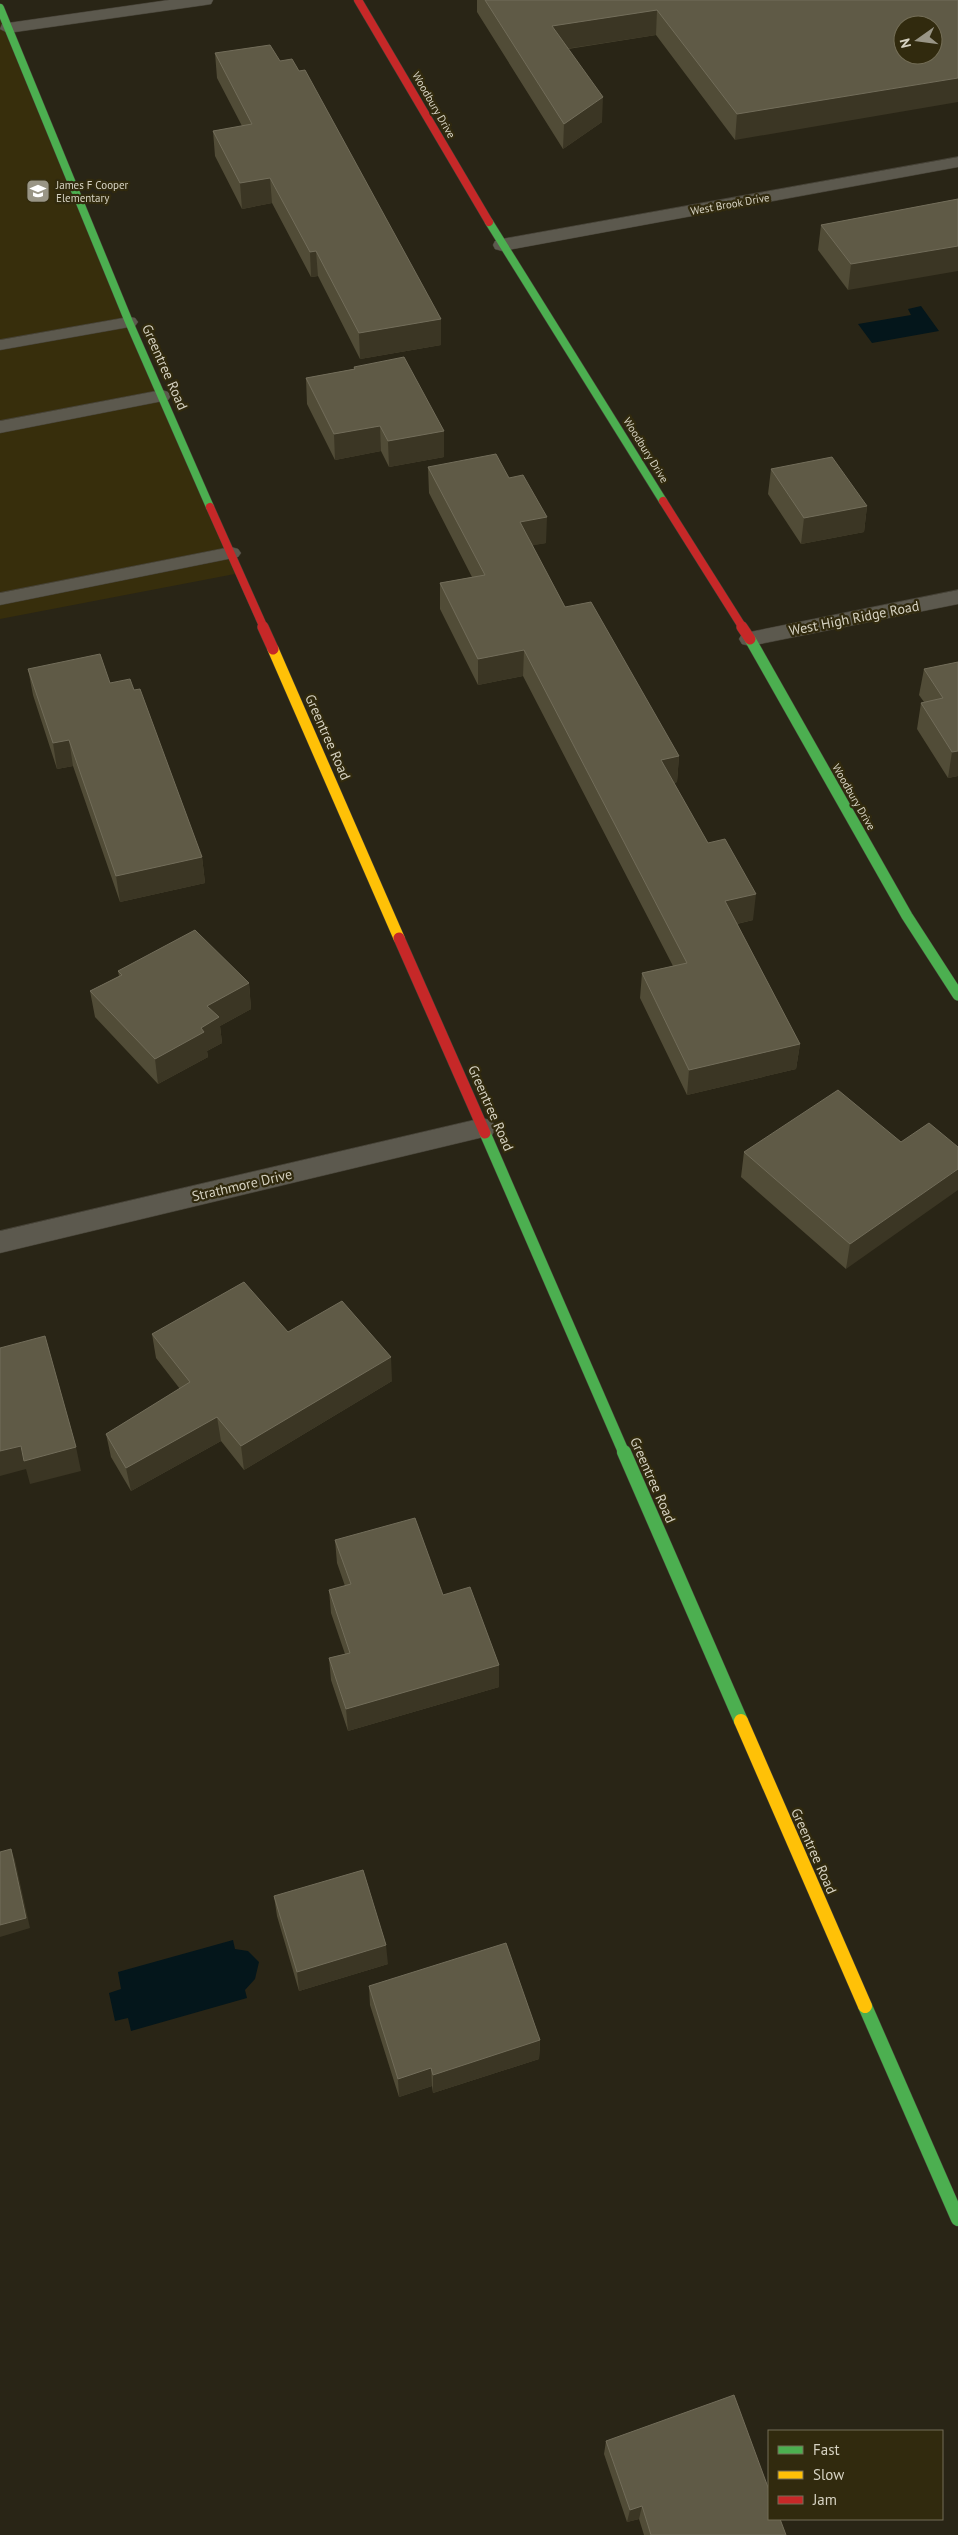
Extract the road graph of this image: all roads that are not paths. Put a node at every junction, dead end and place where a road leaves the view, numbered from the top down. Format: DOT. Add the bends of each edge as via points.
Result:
graph roads {
  1 [pos="205,0"];
  2 [pos="358,0"];
  3 [pos="0,8"];
  4 [pos="4,28"];
  5 [pos="958,162"];
  6 [pos="502,245"];
  7 [pos="129,322"];
  8 [pos="0,345"];
  9 [pos="162,396"];
  10 [pos="0,427"];
  11 [pos="231,553"];
  12 [pos="958,597"];
  13 [pos="0,599"];
  14 [pos="750,639"];
  15 [pos="958,994"];
  16 [pos="483,1128"];
  17 [pos="0,1242"];
  18 [pos="958,2219"];
  1 -- 4 [label="street"];
  2 -- 6 [label="main road, Woodbury Drive"];
  3 -- 4 [label="main road, Greentree Road"];
  4 -- 7 [label="main road, Greentree Road"];
  5 -- 6 [label="street, West Brook Drive"];
  6 -- 14 [label="main road, Woodbury Drive"];
  7 -- 8 [label="lane"];
  7 -- 9 [label="main road, Greentree Road"];
  9 -- 10 [label="lane"];
  9 -- 11 [label="main road, Greentree Road"];
  11 -- 13 [label="lane"];
  11 -- 16 [label="main road, Greentree Road"];
  12 -- 14 [label="street, West High Ridge Road"];
  14 -- 15 [label="main road, Woodbury Drive" via="907,916"];
  16 -- 17 [label="street, Strathmore Drive"];
  16 -- 18 [label="main road, Greentree Road"];
}
